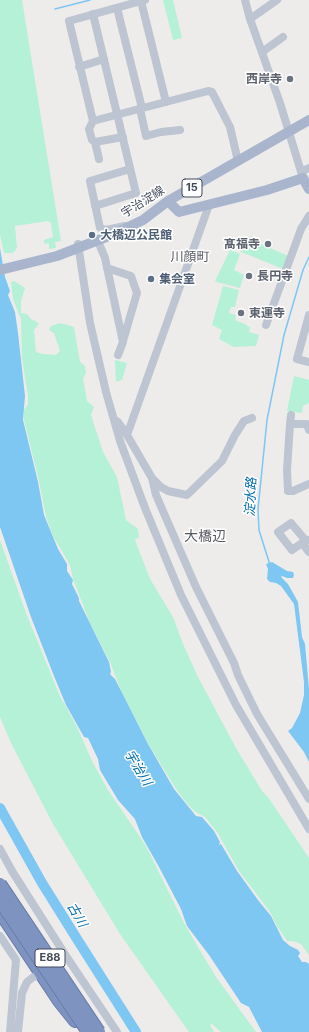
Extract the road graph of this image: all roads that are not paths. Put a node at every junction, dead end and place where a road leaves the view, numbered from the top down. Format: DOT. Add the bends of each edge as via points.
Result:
graph roads {
  1 [pos="143,0"];
  2 [pos="245,0"];
  3 [pos="277,0"];
  4 [pos="117,8"];
  5 [pos="93,14"];
  6 [pos="250,19"];
  7 [pos="282,37"];
  8 [pos="262,52"];
  9 [pos="104,59"];
  10 [pos="79,66"];
  11 [pos="166,102"];
  12 [pos="141,108"];
  13 [pos="117,114"];
  14 [pos="309,120"];
  15 [pos="93,121"];
  16 [pos="180,130"];
  17 [pos="289,131"];
  18 [pos="122,137"];
  19 [pos="96,142"];
  20 [pos="99,160"];
  21 [pos="238,161"];
  22 [pos="309,168"];
  23 [pos="130,169"];
  24 [pos="302,175"];
  25 [pos="309,188"];
  26 [pos="168,201"];
  27 [pos="209,205"];
  28 [pos="95,206"];
  29 [pos="309,216"];
  30 [pos="134,224"];
  31 [pos="98,241"];
  32 [pos="76,248"];
  33 [pos="107,268"];
  34 [pos="0,270"];
  35 [pos="309,315"];
  36 [pos="266,325"];
  37 [pos="122,342"];
  38 [pos="118,355"];
  39 [pos="309,362"];
  40 [pos="290,415"];
  41 [pos="252,418"];
  42 [pos="114,420"];
  43 [pos="290,424"];
  44 [pos="309,430"];
  45 [pos="127,435"];
  46 [pos="124,451"];
  47 [pos="150,475"];
  48 [pos="309,484"];
  49 [pos="306,541"];
  50 [pos="309,552"];
  51 [pos="309,799"];
  52 [pos="309,829"];
  53 [pos="0,849"];
  54 [pos="0,884"];
  55 [pos="0,901"];
  56 [pos="0,912"];
  57 [pos="0,918"];
  58 [pos="0,936"];
  59 [pos="66,956"];
  60 [pos="38,973"];
  61 [pos="18,997"];
  62 [pos="10,1032"];
  63 [pos="18,1032"];
  64 [pos="77,1032"];
  65 [pos="87,1032"];
  66 [pos="100,1032"];
  67 [pos="117,1032"];
  1 -- 4 [label="street"];
  1 -- 11 [label="street"];
  2 -- 6 [label="street"];
  3 -- 6 [label="street"];
  4 -- 5 [label="street"];
  4 -- 12 [label="street"];
  5 -- 9 [label="street"];
  5 -- 10 [label="street" via="68,21"];
  6 -- 8 [label="street"];
  7 -- 8 [label="street"];
  8 -- 17 [label="street"];
  9 -- 10 [label="street"];
  9 -- 13 [label="street"];
  10 -- 15 [label="street"];
  11 -- 12 [label="street"];
  11 -- 21 [label="street" via="212,92 230,127"];
  12 -- 13 [label="street"];
  12 -- 16 [label="street" via="146,136"];
  13 -- 15 [label="street"];
  13 -- 18 [label="street"];
  14 -- 17 [label="main road, 宇治淀線 / 15"];
  15 -- 19 [label="street" via="89,128 92,140"];
  17 -- 21 [label="main road, 宇治淀線 / 15"];
  17 -- 24 [label="street"];
  18 -- 19 [label="street"];
  18 -- 23 [label="street"];
  19 -- 20 [label="street"];
  21 -- 26 [label="main road, 宇治淀線 / 15"];
  22 -- 24 [label="street"];
  23 -- 28 [label="street" via="90,181"];
  23 -- 28 [label="street" via="136,193"];
  24 -- 25 [label="main road"];
  24 -- 27 [label="main road" via="282,186"];
  26 -- 27 [label="main road" via="179,212"];
  26 -- 30 [label="main road, 宇治淀線 / 15"];
  27 -- 45 [label="street"];
  28 -- 30 [label="street" via="100,228 106,230"];
  29 -- 36 [label="street" via="301,229"];
  30 -- 31 [label="main road, 宇治淀線 / 15"];
  31 -- 32 [label="main road, 宇治淀線 / 15"];
  31 -- 33 [label="street"];
  32 -- 34 [label="main road, 宇治淀線 / 15"];
  32 -- 42 [label="street" via="90,323"];
  33 -- 37 [label="street"];
  33 -- 37 [label="street" via="131,276 137,293"];
  35 -- 39 [label="street" via="297,359"];
  37 -- 38 [label="street"];
  40 -- 43 [label="street"];
  41 -- 47 [label="street" via="244,421 222,461 187,495 168,491"];
  42 -- 45 [label="street"];
  42 -- 46 [label="street"];
  43 -- 44 [label="street" via="307,424"];
  43 -- 48 [label="street" via="288,491"];
  45 -- 47 [label="street"];
  46 -- 47 [label="street"];
  46 -- 52 [label="street" via="159,544 198,631 236,705"];
  47 -- 51 [label="street" via="156,495 193,580 257,714"];
  49 -- 50 [label="street"];
  53 -- 59 [label="street"];
  54 -- 66 [label="highway, E88, bridge"];
  55 -- 65 [label="highway, E88, bridge"];
  56 -- 60 [label="highway"];
  57 -- 60 [label="highway"];
  58 -- 61 [label="street" via="16,960"];
  59 -- 60 [label="street"];
  59 -- 67 [label="street"];
  60 -- 61 [label="street" via="27,982"];
  60 -- 64 [label="highway"];
  60 -- 65 [label="highway" via="71,1016"];
  61 -- 62 [label="street"];
  61 -- 63 [label="street"];
}
